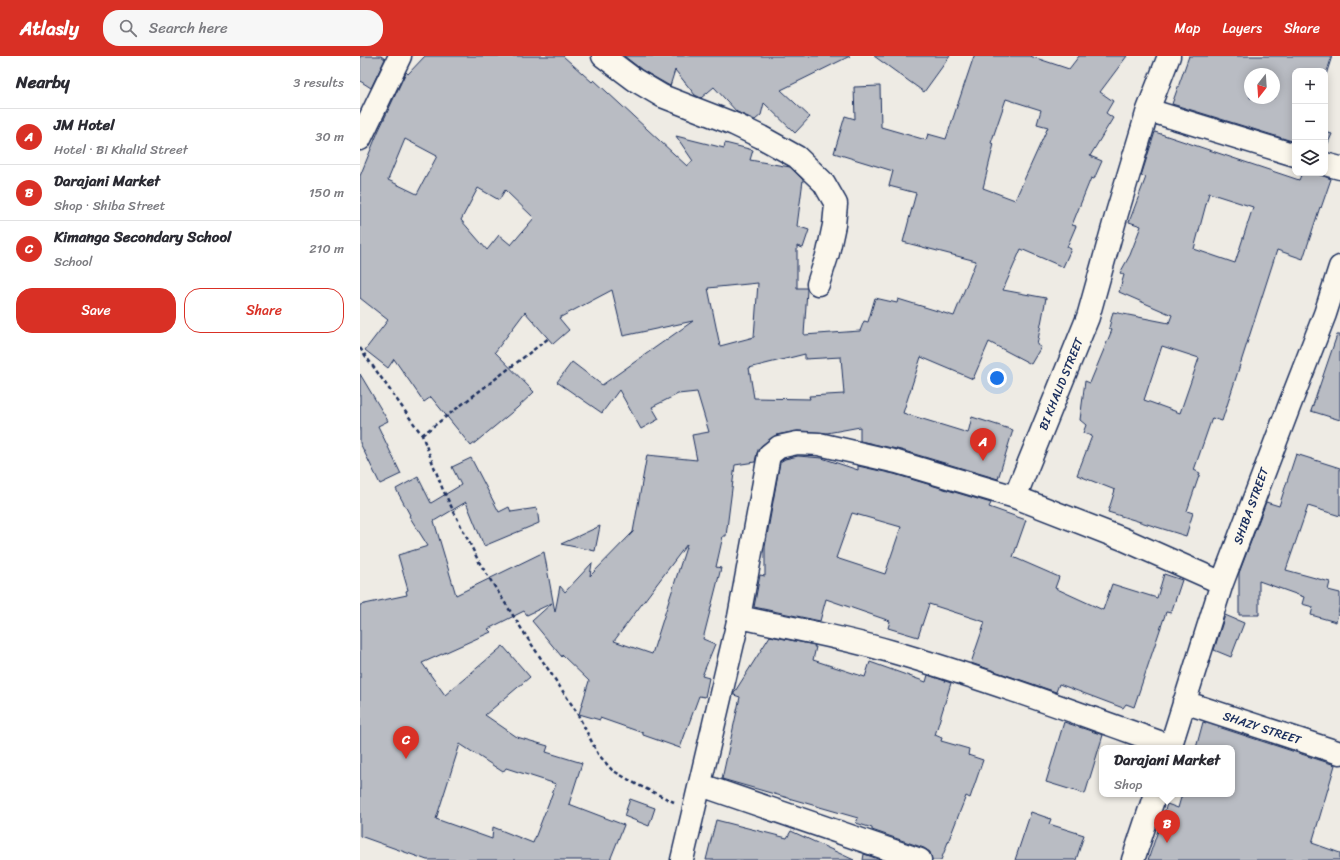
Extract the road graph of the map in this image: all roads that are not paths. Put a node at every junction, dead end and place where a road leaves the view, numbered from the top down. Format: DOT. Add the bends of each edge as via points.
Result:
graph roads {
  1 [pos="400,56"];
  2 [pos="603,56"];
  3 [pos="1169,56"];
  4 [pos="1148,110"];
  5 [pos="360,138"];
  6 [pos="1292,154"];
  7 [pos="1328,165"];
  8 [pos="1340,168"];
  9 [pos="1340,267"];
  10 [pos="818,284"];
  11 [pos="1015,497"];
  12 [pos="1222,583"];
  13 [pos="740,617"];
  14 [pos="1184,702"];
  15 [pos="1165,745"];
  16 [pos="1171,745"];
  17 [pos="1340,753"];
  18 [pos="701,785"];
  19 [pos="1154,797"];
  20 [pos="682,860"];
  21 [pos="920,860"];
  22 [pos="1133,860"];
  1 -- 5 [label="street"];
  2 -- 10 [label="street" via="662,96 734,124 797,157 824,183 836,204 828,253"];
  3 -- 4 [label="street, BI KHALID STREET"];
  4 -- 6 [label="street"];
  4 -- 11 [label="street, BI KHALID STREET" via="1088,317"];
  7 -- 8 [label="street"];
  9 -- 12 [label="street, SHIBA STREET" via="1325,314"];
  11 -- 12 [label="street" via="1123,539"];
  11 -- 13 [label="street" via="842,448 797,443 779,447 769,455"];
  12 -- 14 [label="street, SHIBA STREET"];
  13 -- 15 [label="street" via="892,652 1019,692"];
  13 -- 18 [label="street"];
  14 -- 16 [label="street, SHIBA STREET"];
  14 -- 17 [label="street, SHAZY STREET"];
  18 -- 20 [label="street"];
  18 -- 21 [label="street"];
  19 -- 22 [label="street"];
}
